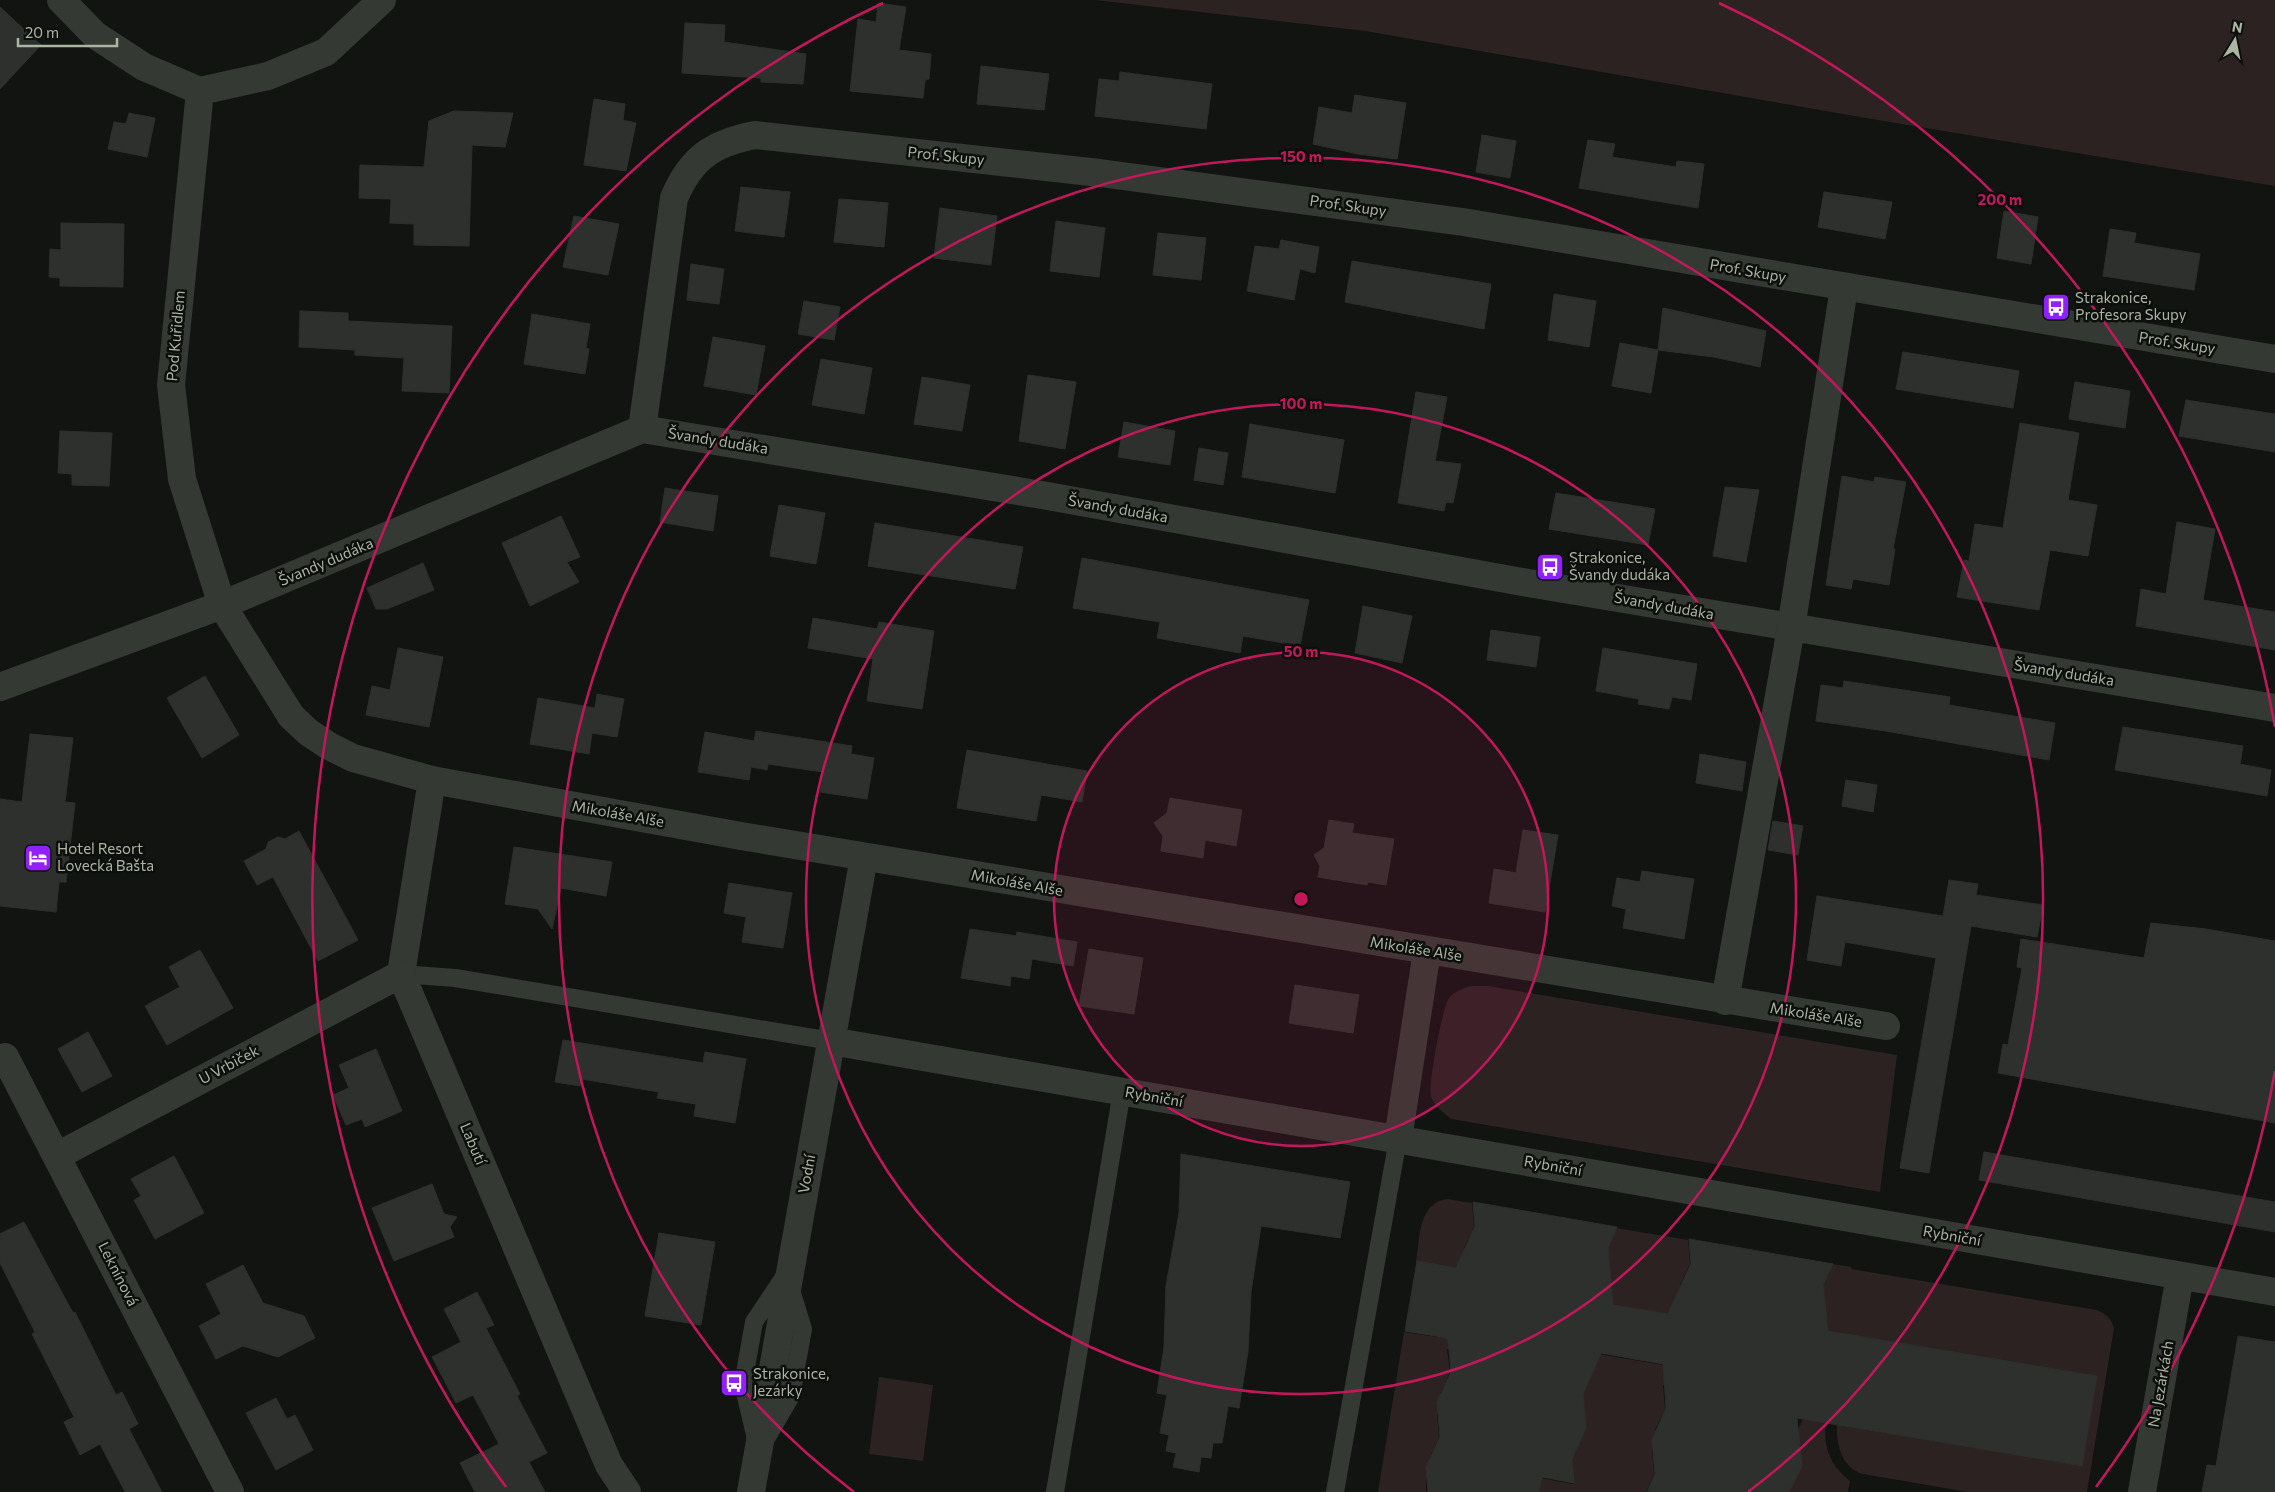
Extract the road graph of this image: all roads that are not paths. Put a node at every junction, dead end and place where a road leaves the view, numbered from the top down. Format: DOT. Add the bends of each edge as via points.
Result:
graph roads {
  1 [pos="61,0"];
  2 [pos="382,0"];
  3 [pos="200,91"];
  4 [pos="1844,288"];
  5 [pos="2275,360"];
  6 [pos="642,429"];
  7 [pos="222,605"];
  8 [pos="1791,628"];
  9 [pos="0,687"];
  10 [pos="2275,708"];
  11 [pos="432,780"];
  12 [pos="864,857"];
  13 [pos="1427,951"];
  14 [pos="401,974"];
  15 [pos="1725,1000"];
  16 [pos="1886,1026"];
  17 [pos="831,1041"];
  18 [pos="5,1057"];
  19 [pos="1122,1091"];
  20 [pos="1398,1139"];
  21 [pos="57,1156"];
  22 [pos="2180,1276"];
  23 [pos="2275,1292"];
  24 [pos="230,1492"];
  25 [pos="627,1492"];
  26 [pos="751,1492"];
  27 [pos="1054,1492"];
  28 [pos="1336,1492"];
  29 [pos="2142,1492"];
  1 -- 3 [label="street" via="95,35 144,67"];
  2 -- 3 [label="street" via="326,52 268,76"];
  3 -- 7 [label="street, Pod Kuřidlem" via="171,385 182,479"];
  4 -- 5 [label="street, Prof. Skupy"];
  4 -- 6 [label="street, Prof. Skupy" via="1463,222 1100,173 755,135 708,150 689,169 674,198"];
  4 -- 8 [label="street"];
  6 -- 7 [label="street, Švandy dudáka"];
  6 -- 8 [label="street, Švandy dudáka" via="1042,495"];
  7 -- 9 [label="street, Švandy dudáka"];
  7 -- 11 [label="street, Mikoláše Alše" via="291,716 308,732 354,758"];
  8 -- 10 [label="street, Švandy dudáka"];
  8 -- 15 [label="street"];
  11 -- 12 [label="street, Mikoláše Alše"];
  11 -- 14 [label="street"];
  12 -- 13 [label="street, Mikoláše Alše"];
  12 -- 17 [label="street, Vodní"];
  13 -- 15 [label="street, Mikoláše Alše"];
  13 -- 20 [label="street"];
  14 -- 17 [label="lane" via="455,978"];
  14 -- 21 [label="street, U Vrbiček"];
  14 -- 25 [label="street, Labutí" via="608,1465"];
  15 -- 16 [label="street, Mikoláše Alše"];
  17 -- 19 [label="street, Rybniční"];
  17 -- 26 [label="street, Vodní"];
  18 -- 21 [label="street, Leknínová"];
  19 -- 20 [label="street, Rybniční"];
  19 -- 27 [label="lane"];
  20 -- 22 [label="street, Rybniční"];
  20 -- 28 [label="lane"];
  21 -- 24 [label="street, Leknínová"];
  22 -- 23 [label="street, Rybniční"];
  22 -- 29 [label="street, Na Jezárkách"];
}
